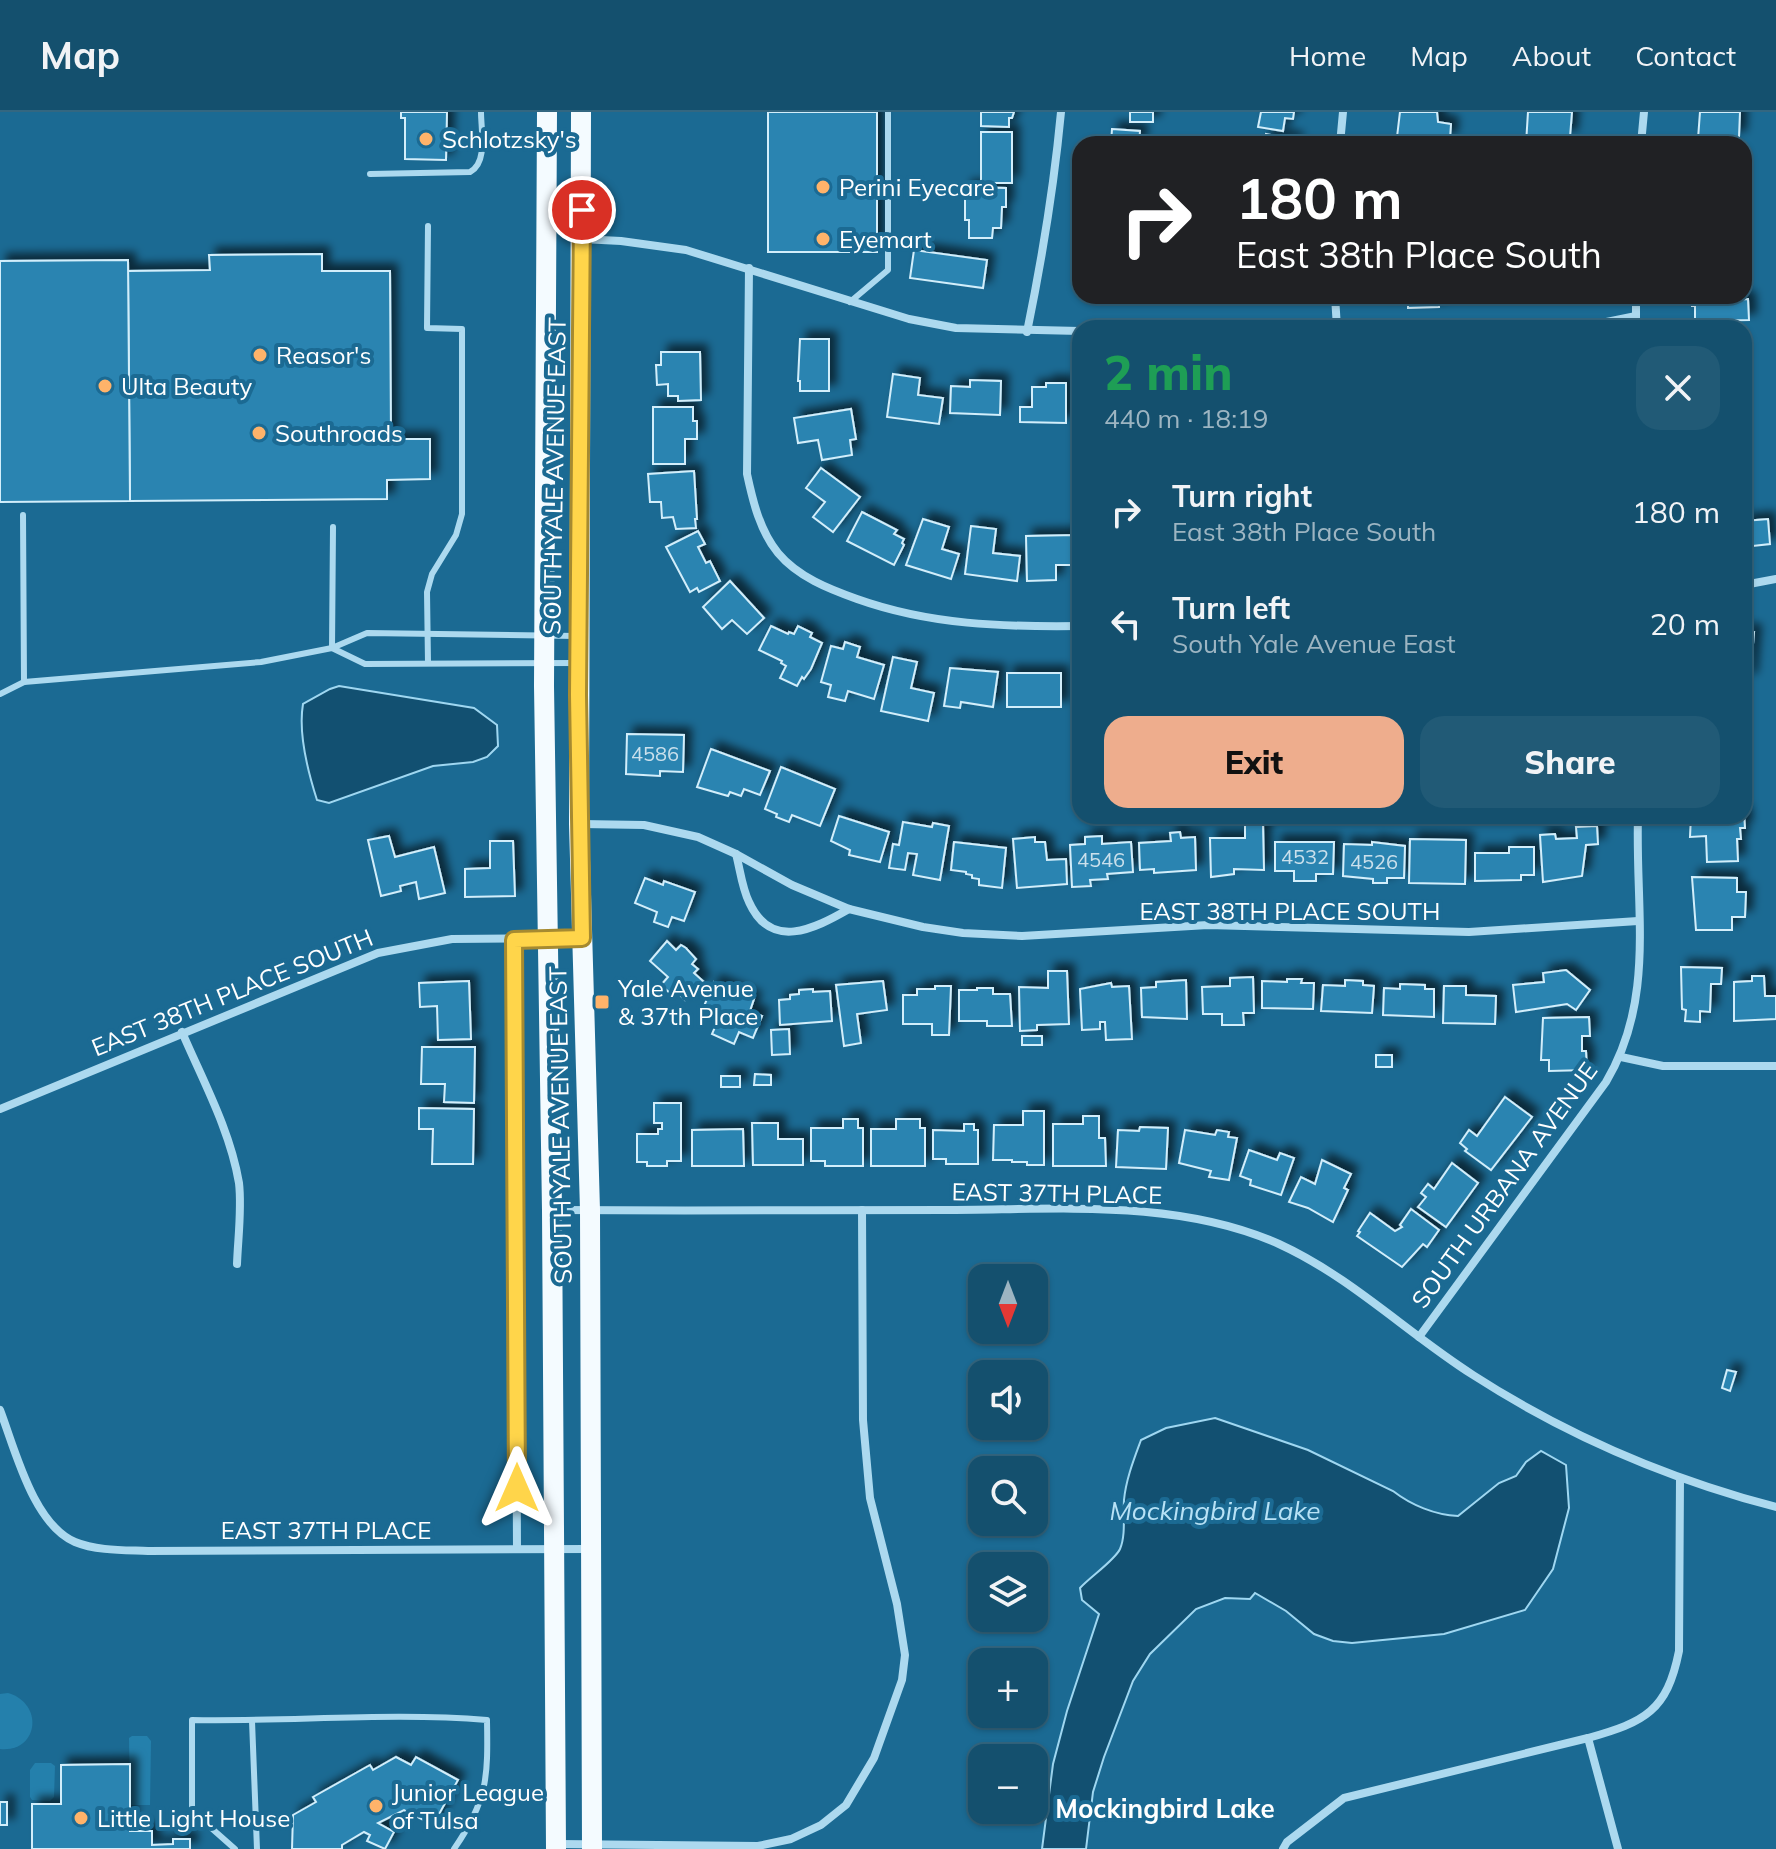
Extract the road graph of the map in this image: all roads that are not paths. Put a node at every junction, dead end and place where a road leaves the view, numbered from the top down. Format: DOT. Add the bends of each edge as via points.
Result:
graph roads {
  1 [pos="481,112"];
  2 [pos="547,112"];
  3 [pos="581,112"];
  4 [pos="888,112"];
  5 [pos="1061,112"];
  6 [pos="1343,112"];
  7 [pos="1644,112"];
  8 [pos="1341,136"];
  9 [pos="1642,136"];
  10 [pos="370,174"];
  11 [pos="428,226"];
  12 [pos="582,239"];
  13 [pos="749,268"];
  14 [pos="850,302"];
  15 [pos="1636,304"];
  16 [pos="1636,316"];
  17 [pos="1616,320"];
  18 [pos="1636,320"];
  19 [pos="1072,331"];
  20 [pos="1027,332"];
  21 [pos="23,515"];
  22 [pos="333,527"];
  23 [pos="1776,579"];
  24 [pos="1752,584"];
  25 [pos="1072,626"];
  26 [pos="428,634"];
  27 [pos="544,635"];
  28 [pos="578,636"];
  29 [pos="332,648"];
  30 [pos="428,663"];
  31 [pos="544,663"];
  32 [pos="578,663"];
  33 [pos="24,682"];
  34 [pos="0,694"];
  35 [pos="579,824"];
  36 [pos="1638,824"];
  37 [pos="736,854"];
  38 [pos="849,909"];
  39 [pos="1638,921"];
  40 [pos="582,938"];
  41 [pos="547,939"];
  42 [pos="514,940"];
  43 [pos="182,1032"];
  44 [pos="1621,1057"];
  45 [pos="1776,1066"];
  46 [pos="0,1109"];
  47 [pos="552,1210"];
  48 [pos="590,1210"];
  49 [pos="862,1210"];
  50 [pos="237,1264"];
  51 [pos="1419,1337"];
  52 [pos="0,1410"];
  53 [pos="1680,1478"];
  54 [pos="1776,1507"];
  55 [pos="517,1548"];
  56 [pos="555,1548"];
  57 [pos="591,1549"];
  58 [pos="252,1721"];
  59 [pos="1588,1738"];
  60 [pos="1285,1845"];
  61 [pos="556,1847"];
  62 [pos="592,1847"];
  63 [pos="235,1849"];
  64 [pos="257,1849"];
  65 [pos="454,1849"];
  66 [pos="1618,1849"];
  1 -- 10 [label="lane" via="477,169"];
  2 -- 27 [label="main road, SOUTH YALE AVENUE EAST"];
  3 -- 12 [label="main road, SOUTH YALE AVENUE EAST"];
  4 -- 14 [label="lane" via="888,270"];
  5 -- 20 [label="street"];
  6 -- 8 [label="street"];
  7 -- 9 [label="street"];
  11 -- 26 [label="lane" via="427,328 462,329 462,514 456,535 432,574"];
  12 -- 13 [label="street" via="686,250"];
  12 -- 28 [label="main road, SOUTH YALE AVENUE EAST"];
  13 -- 14 [label="street"];
  13 -- 25 [label="street" via="747,474 754,506 779,553 813,581 882,608 971,625"];
  14 -- 20 [label="street" via="956,328"];
  15 -- 16 [label="street"];
  16 -- 17 [label="street"];
  16 -- 18 [label="street"];
  19 -- 20 [label="street"];
  21 -- 33 [label="lane"];
  22 -- 29 [label="lane"];
  23 -- 24 [label="street"];
  26 -- 27 [label="lane"];
  26 -- 29 [label="lane" via="367,633"];
  26 -- 30 [label="lane"];
  27 -- 28 [label="lane"];
  27 -- 31 [label="main road, SOUTH YALE AVENUE EAST"];
  28 -- 32 [label="main road, SOUTH YALE AVENUE EAST"];
  29 -- 30 [label="lane" via="365,664"];
  29 -- 33 [label="lane" via="261,662"];
  30 -- 31 [label="lane"];
  31 -- 32 [label="lane"];
  31 -- 41 [label="main road, SOUTH YALE AVENUE EAST"];
  32 -- 35 [label="main road, SOUTH YALE AVENUE EAST"];
  33 -- 34 [label="lane"];
  35 -- 37 [label="street, EAST 38TH PLACE SOUTH" via="671,830"];
  35 -- 40 [label="main road, SOUTH YALE AVENUE EAST"];
  36 -- 39 [label="street, SOUTH URBANA AVENUE"];
  37 -- 38 [label="street, EAST 38TH PLACE SOUTH"];
  37 -- 38 [label="street" via="748,900 767,927 802,931"];
  38 -- 39 [label="street, EAST 38TH PLACE SOUTH" via="923,927 1022,936 1208,925 1469,932"];
  39 -- 44 [label="street, SOUTH URBANA AVENUE" via="1638,991"];
  40 -- 41 [label="street, EAST 38TH PLACE SOUTH"];
  40 -- 48 [label="main road, SOUTH YALE AVENUE EAST"];
  41 -- 42 [label="street, EAST 38TH PLACE SOUTH"];
  41 -- 47 [label="main road, SOUTH YALE AVENUE EAST"];
  42 -- 43 [label="street, EAST 38TH PLACE SOUTH" via="452,939 378,953"];
  42 -- 55 [label="street, SOUTH YALE AVENUE EAST"];
  43 -- 46 [label="street, EAST 38TH PLACE SOUTH"];
  43 -- 50 [label="street" via="234,1161 239,1186"];
  44 -- 45 [label="street" via="1663,1066"];
  44 -- 51 [label="street, SOUTH URBANA AVENUE"];
  47 -- 48 [label="street, EAST 37TH PLACE"];
  47 -- 56 [label="main road, SOUTH YALE AVENUE EAST"];
  48 -- 49 [label="street, EAST 37TH PLACE"];
  48 -- 57 [label="main road, SOUTH YALE AVENUE EAST"];
  49 -- 51 [label="street, EAST 37TH PLACE" via="1133,1212 1231,1227 1318,1264"];
  49 -- 62 [label="street" via="863,1420 870,1498 905,1655 902,1680 874,1758 846,1805 791,1839 758,1846"];
  51 -- 53 [label="street, EAST 37TH PLACE" via="1528,1410"];
  52 -- 55 [label="street, EAST 37TH PLACE" via="38,1505 63,1535 89,1546 148,1551"];
  53 -- 54 [label="street, EAST 37TH PLACE"];
  53 -- 59 [label="street" via="1679,1651 1674,1677 1643,1718"];
  55 -- 56 [label="street, EAST 37TH PLACE"];
  56 -- 57 [label="street, EAST 37TH PLACE"];
  56 -- 61 [label="main road, SOUTH YALE AVENUE EAST"];
  57 -- 62 [label="main road, SOUTH YALE AVENUE EAST"];
  58 -- 63 [label="lane" via="192,1720 192,1811"];
  58 -- 64 [label="lane"];
  58 -- 65 [label="lane" via="487,1720 486,1786"];
  59 -- 60 [label="street" via="1344,1798"];
  59 -- 66 [label="street"];
  61 -- 62 [label="street"];
}
